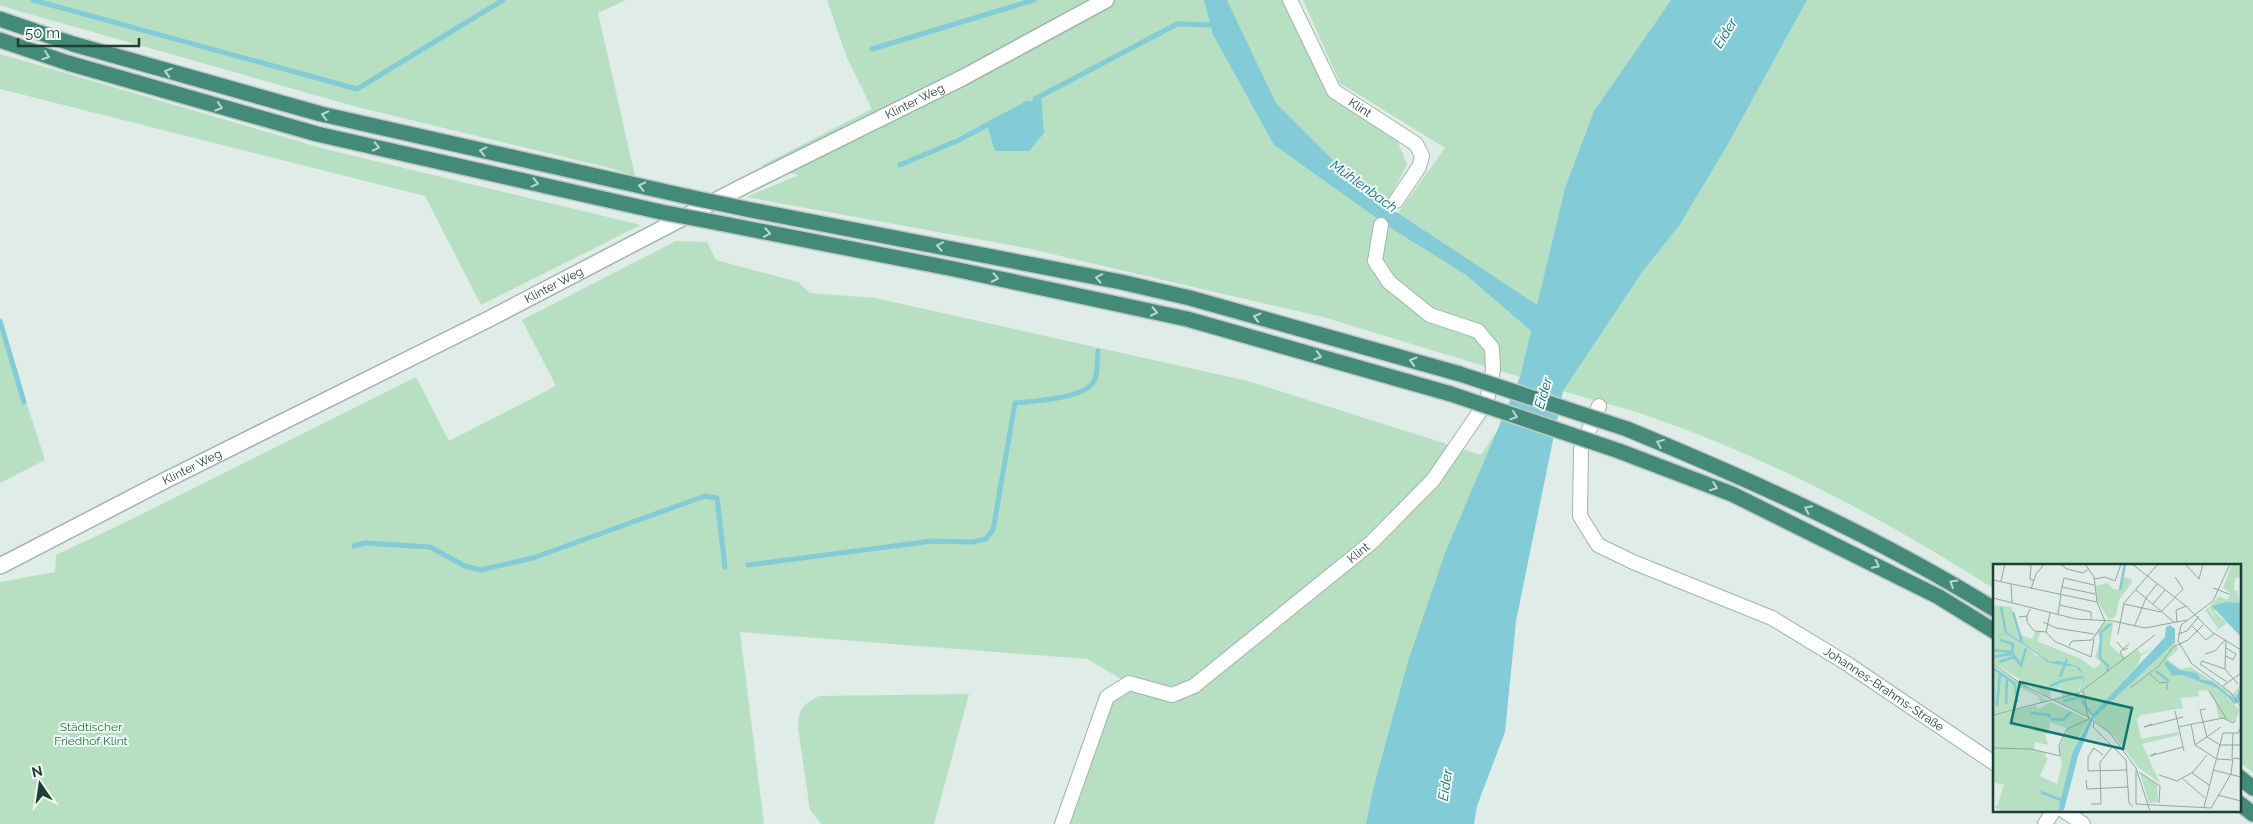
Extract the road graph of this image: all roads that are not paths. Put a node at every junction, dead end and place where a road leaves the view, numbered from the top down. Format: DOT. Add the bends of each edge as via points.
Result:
graph roads {
  1 [pos="1106,0"];
  2 [pos="1290,0"];
  3 [pos="0,19"];
  4 [pos="0,40"];
  5 [pos="1396,200"];
  6 [pos="1381,225"];
  7 [pos="1599,406"];
  8 [pos="0,566"];
  9 [pos="1993,608"];
  10 [pos="1993,630"];
  11 [pos="1993,762"];
  12 [pos="2240,778"];
  13 [pos="2253,788"];
  14 [pos="2240,804"];
  15 [pos="2053,812"];
  16 [pos="2066,812"];
  17 [pos="2253,814"];
  18 [pos="1062,824"];
  19 [pos="2046,824"];
  20 [pos="2083,824"];
  1 -- 8 [label="street, Klinter Weg" via="962,78"];
  2 -- 5 [label="street, Klint" via="1334,91 1416,144 1422,156 1419,167"];
  9 -- 3 [label="highway, one-way, bridge" via="1947,580 1740,476 1627,429 1460,374 1182,296 958,249 746,210 322,114 73,44"];
  4 -- 10 [label="highway, one-way, bridge" via="68,64 317,134 661,212 944,267 1187,319 1451,394 1619,451 1732,494 1939,598"];
  6 -- 18 [label="street, Klint" via="1375,261 1389,282 1430,315 1478,332 1492,348 1487,401 1433,480 1372,542 1194,686 1172,695 1129,683 1108,697"];
  7 -- 11 [label="street, Johannes-Brahms-Straße" via="1581,449 1580,516 1598,545 1772,618 1846,663"];
  12 -- 13 [label="highway"];
  14 -- 17 [label="highway"];
  15 -- 19 [label="street"];
  16 -- 20 [label="street"];
}
